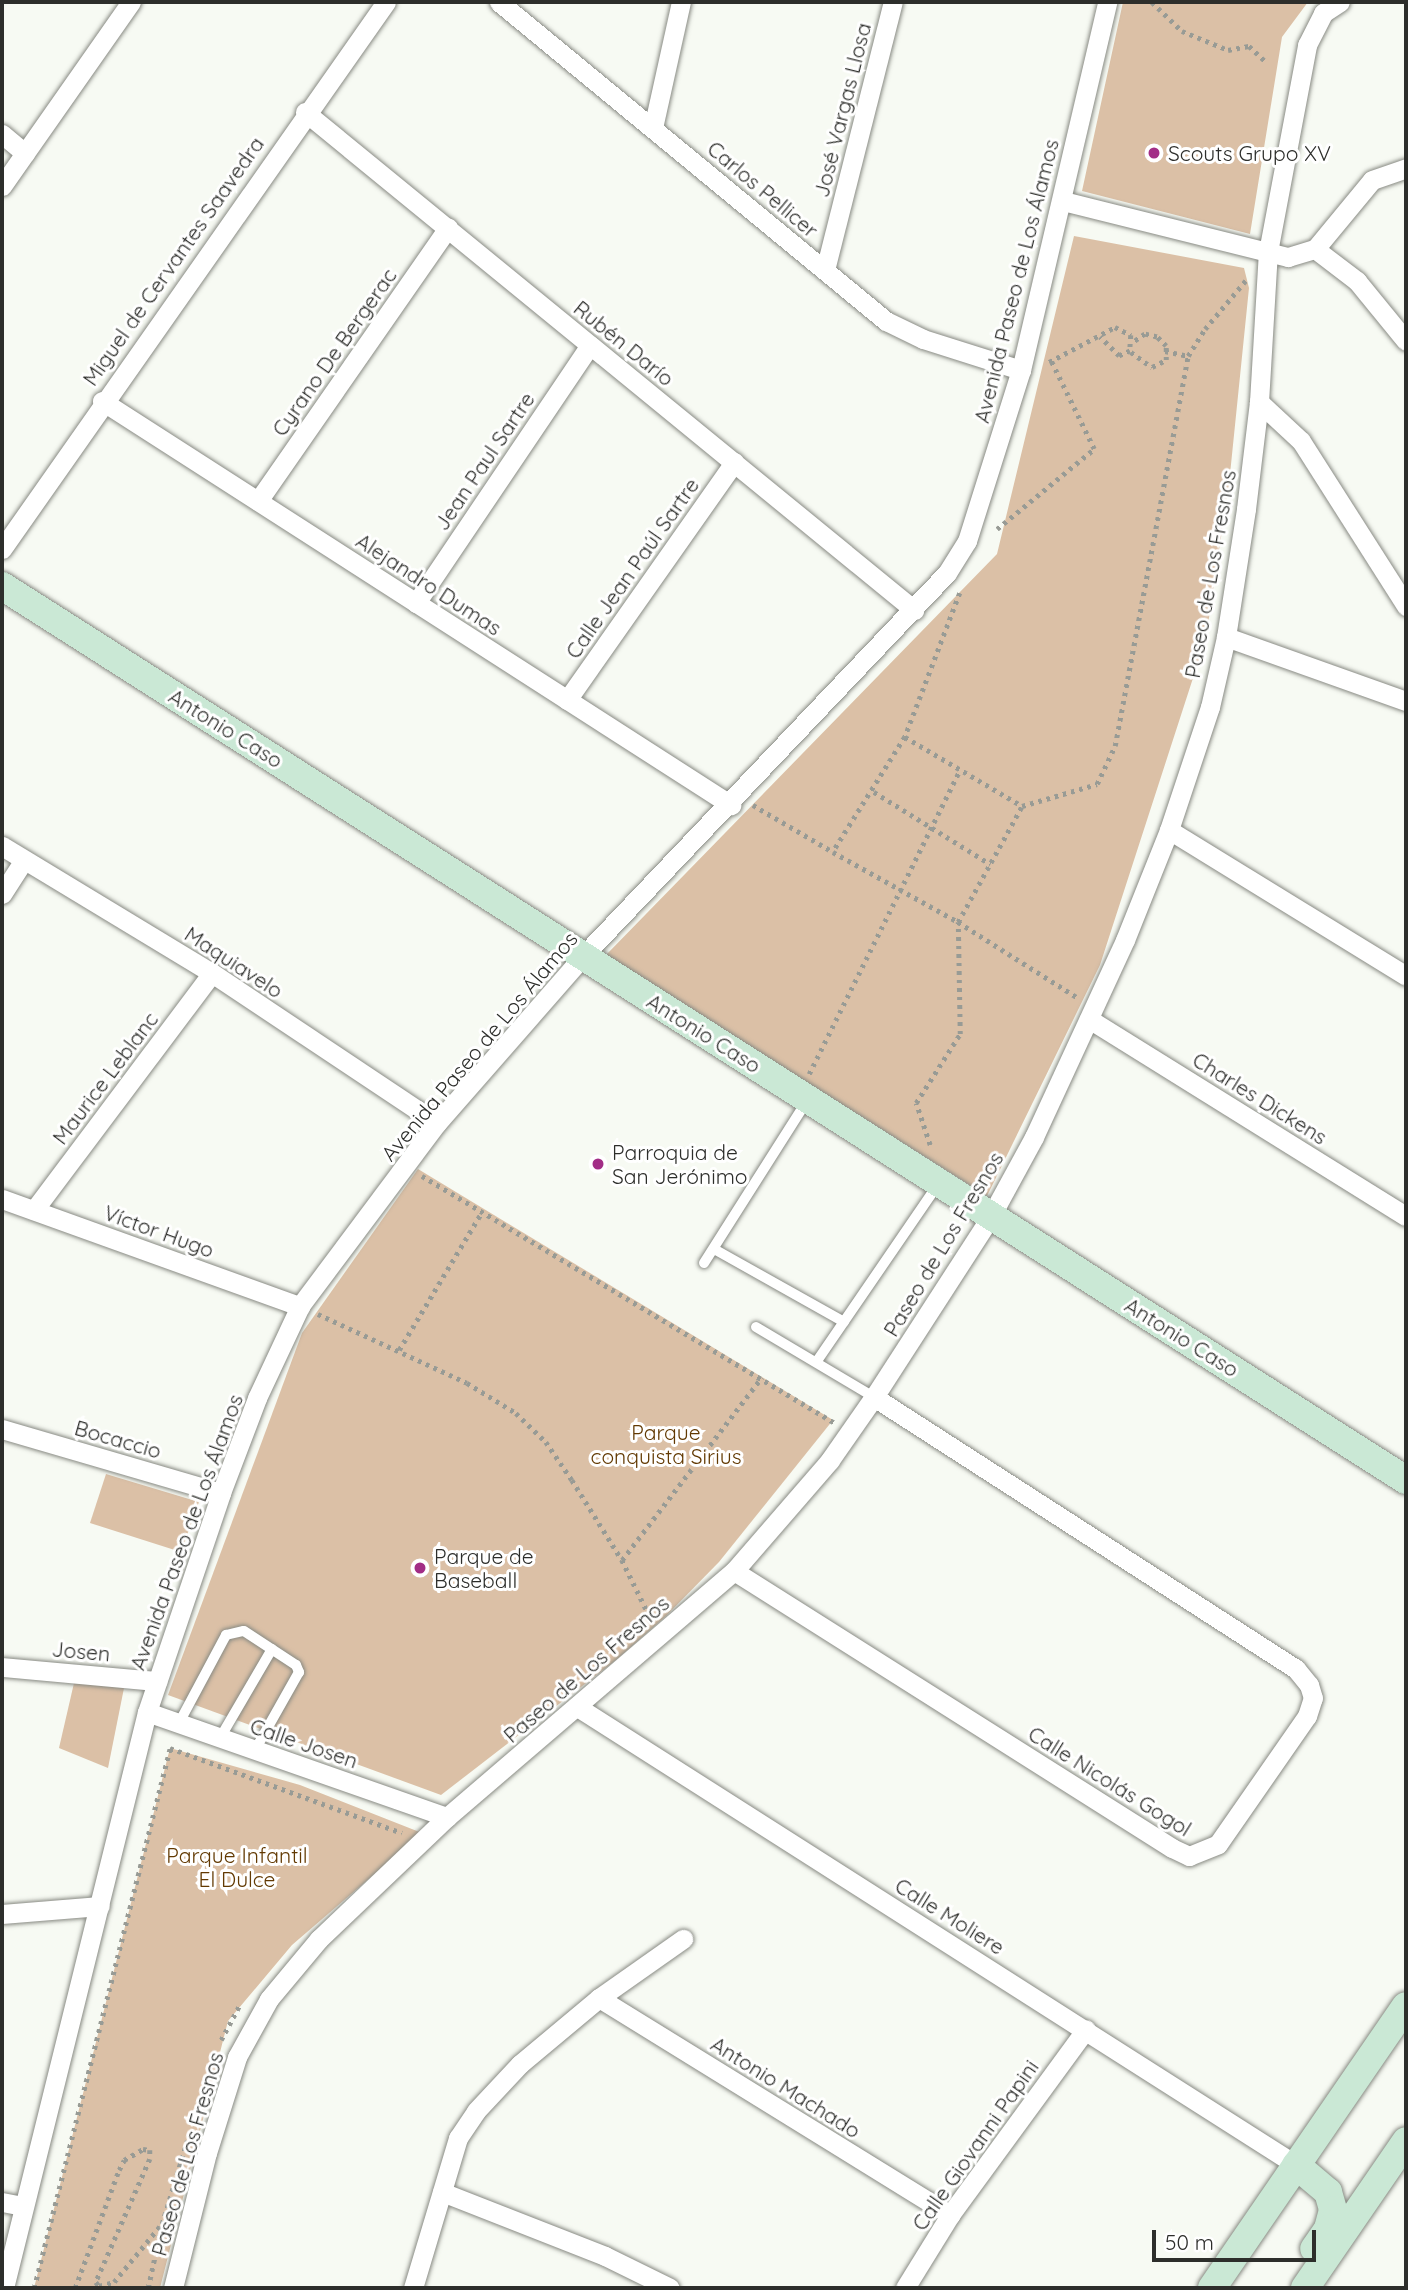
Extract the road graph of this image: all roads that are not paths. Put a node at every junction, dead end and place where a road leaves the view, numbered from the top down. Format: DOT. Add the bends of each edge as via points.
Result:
graph roads {
  1 [pos="131,2"];
  2 [pos="386,2"];
  3 [pos="499,2"];
  4 [pos="681,2"];
  5 [pos="893,2"];
  6 [pos="1107,2"];
  7 [pos="1340,2"];
  8 [pos="305,112"];
  9 [pos="653,128"];
  10 [pos="2,134"];
  11 [pos="25,153"];
  12 [pos="1406,168"];
  13 [pos="2,186"];
  14 [pos="1063,201"];
  15 [pos="448,228"];
  16 [pos="1315,248"];
  17 [pos="1268,252"];
  18 [pos="825,270"];
  19 [pos="1406,341"];
  20 [pos="590,345"];
  21 [pos="1021,370"];
  22 [pos="102,401"];
  23 [pos="1259,402"];
  24 [pos="734,463"];
  25 [pos="258,501"];
  26 [pos="2,549"];
  27 [pos="2,586"];
  28 [pos="416,603"];
  29 [pos="1406,606"];
  30 [pos="914,610"];
  31 [pos="1226,637"];
  32 [pos="568,700"];
  33 [pos="1406,701"];
  34 [pos="734,802"];
  35 [pos="1169,830"];
  36 [pos="2,846"];
  37 [pos="24,860"];
  38 [pos="2,894"];
  39 [pos="583,956"];
  40 [pos="212,973"];
  41 [pos="1406,976"];
  42 [pos="1089,1019"];
  43 [pos="803,1096"];
  44 [pos="437,1123"];
  45 [pos="940,1183"];
  46 [pos="2,1199"];
  47 [pos="34,1210"];
  48 [pos="991,1216"];
  49 [pos="1406,1216"];
  50 [pos="714,1249"];
  51 [pos="704,1263"];
  52 [pos="300,1306"];
  53 [pos="844,1322"];
  54 [pos="756,1327"];
  55 [pos="817,1361"];
  56 [pos="874,1397"];
  57 [pos="2,1429"];
  58 [pos="1406,1480"];
  59 [pos="221,1493"];
  60 [pos="734,1571"];
  61 [pos="272,1649"];
  62 [pos="2,1667"];
  63 [pos="157,1681"];
  64 [pos="579,1708"];
  65 [pos="147,1712"];
  66 [pos="179,1723"];
  67 [pos="220,1738"];
  68 [pos="255,1750"];
  69 [pos="447,1817"];
  70 [pos="100,1906"];
  71 [pos="2,1914"];
  72 [pos="683,1939"];
  73 [pos="599,1998"];
  74 [pos="1406,2006"];
  75 [pos="1086,2029"];
  76 [pos="1406,2141"];
  77 [pos="1296,2165"];
  78 [pos="442,2192"];
  79 [pos="2,2202"];
  80 [pos="23,2206"];
  81 [pos="950,2215"];
  82 [pos="4,2288"];
  83 [pos="173,2288"];
  84 [pos="413,2288"];
  85 [pos="670,2288"];
  86 [pos="905,2288"];
  87 [pos="1212,2288"];
  88 [pos="1286,2288"];
  89 [pos="1304,2288"];
  1 -- 11 [label="street"];
  2 -- 8 [label="street, Miguel de Cervantes Saavedra"];
  3 -- 9 [label="street, Carlos Pellicer"];
  4 -- 9 [label="street"];
  5 -- 18 [label="street, José Vargas Llosa"];
  6 -- 14 [label="street, Avenida Paseo de Los Álamos"];
  7 -- 17 [label="street, Paseo de Los Fresnos" via="1324,13 1307,45"];
  8 -- 15 [label="street, Rubén Darío"];
  8 -- 22 [label="street, Miguel de Cervantes Saavedra"];
  9 -- 18 [label="street, Carlos Pellicer"];
  10 -- 11 [label="street"];
  11 -- 13 [label="street"];
  12 -- 16 [label="street" via="1372,180"];
  14 -- 17 [label="street"];
  14 -- 21 [label="street, Avenida Paseo de Los Álamos"];
  15 -- 20 [label="street, Rubén Darío"];
  15 -- 25 [label="street, Cyrano De Bergerac"];
  16 -- 17 [label="street" via="1288,257"];
  16 -- 19 [label="street" via="1357,281"];
  17 -- 23 [label="street, Paseo de Los Fresnos"];
  18 -- 21 [label="street, Carlos Pellicer" via="886,321 923,339"];
  20 -- 24 [label="street, Rubén Darío"];
  20 -- 28 [label="street, Jean Paul Sartre"];
  21 -- 30 [label="street, Avenida Paseo de Los Álamos" via="967,541 947,573"];
  22 -- 25 [label="street, Alejandro Dumas"];
  22 -- 26 [label="street, Miguel de Cervantes Saavedra"];
  23 -- 29 [label="street" via="1301,441"];
  23 -- 31 [label="street, Paseo de Los Fresnos"];
  24 -- 30 [label="street, Rubén Darío"];
  24 -- 32 [label="street, Calle Jean Paúl Sartre"];
  25 -- 28 [label="street, Alejandro Dumas"];
  27 -- 39 [label="street, Antonio Caso"];
  28 -- 32 [label="street, Alejandro Dumas"];
  30 -- 34 [label="street, Avenida Paseo de Los Álamos"];
  31 -- 33 [label="street"];
  31 -- 35 [label="street, Paseo de Los Fresnos" via="1210,707"];
  32 -- 34 [label="street, Alejandro Dumas"];
  34 -- 39 [label="street, Avenida Paseo de Los Álamos"];
  35 -- 41 [label="street"];
  35 -- 42 [label="street, Paseo de Los Fresnos"];
  36 -- 37 [label="street, Maquiavelo"];
  37 -- 38 [label="street"];
  37 -- 40 [label="street, Maquiavelo"];
  39 -- 43 [label="street, Antonio Caso"];
  39 -- 44 [label="street, Avenida Paseo de Los Álamos"];
  40 -- 44 [label="street, Maquiavelo"];
  40 -- 47 [label="street, Maurice Leblanc"];
  42 -- 48 [label="street, Paseo de Los Fresnos"];
  42 -- 49 [label="street, Charles Dickens"];
  43 -- 45 [label="street, Antonio Caso"];
  43 -- 50 [label="lane"];
  44 -- 52 [label="street, Avenida Paseo de Los Álamos"];
  45 -- 48 [label="street, Antonio Caso"];
  45 -- 53 [label="lane"];
  46 -- 47 [label="street, Víctor Hugo"];
  47 -- 52 [label="street, Víctor Hugo"];
  48 -- 56 [label="street, Paseo de Los Fresnos"];
  48 -- 58 [label="street, Antonio Caso"];
  50 -- 51 [label="lane"];
  50 -- 53 [label="lane"];
  52 -- 59 [label="street, Avenida Paseo de Los Álamos" via="257,1398"];
  53 -- 55 [label="lane"];
  54 -- 55 [label="lane"];
  55 -- 56 [label="lane"];
  56 -- 60 [label="street, Paseo de Los Fresnos" via="830,1460"];
  56 -- 60 [label="street, Calle Nicolás Gogol" via="1285,1661 1310,1685 1313,1698 1307,1716 1218,1844 1189,1856 1172,1848"];
  57 -- 59 [label="street, Bocaccio"];
  59 -- 63 [label="street, Avenida Paseo de Los Álamos"];
  60 -- 64 [label="street, Paseo de Los Fresnos"];
  61 -- 66 [label="lane" via="244,1631 226,1635"];
  61 -- 67 [label="lane"];
  61 -- 68 [label="lane" via="299,1672"];
  62 -- 63 [label="street, Josen"];
  63 -- 65 [label="street, Avenida Paseo de Los Álamos"];
  64 -- 69 [label="street, Paseo de Los Fresnos"];
  64 -- 75 [label="street, Calle Moliere"];
  65 -- 66 [label="street, Calle Josen"];
  65 -- 70 [label="street, Avenida Paseo de Los Álamos"];
  66 -- 67 [label="street, Calle Josen"];
  67 -- 68 [label="street, Calle Josen"];
  68 -- 69 [label="street, Calle Josen"];
  69 -- 83 [label="street, Paseo de Los Fresnos" via="319,1939 255,2020 237,2057 207,2152"];
  70 -- 71 [label="street"];
  70 -- 80 [label="street, Avenida Paseo de Los Álamos"];
  72 -- 73 [label="street"];
  73 -- 78 [label="street" via="520,2064 475,2112 458,2138"];
  73 -- 81 [label="street, Antonio Machado"];
  74 -- 77 [label="street"];
  75 -- 77 [label="street, Calle Moliere"];
  75 -- 81 [label="street, Calle Giovanni Papini"];
  76 -- 89 [label="street"];
  77 -- 87 [label="street"];
  77 -- 88 [label="street" via="1328,2192 1333,2210 1328,2229"];
  78 -- 84 [label="street"];
  78 -- 85 [label="street" via="605,2256"];
  79 -- 80 [label="street"];
  80 -- 82 [label="street, Avenida Paseo de Los Álamos"];
  81 -- 86 [label="street, Calle Giovanni Papini"];
}
